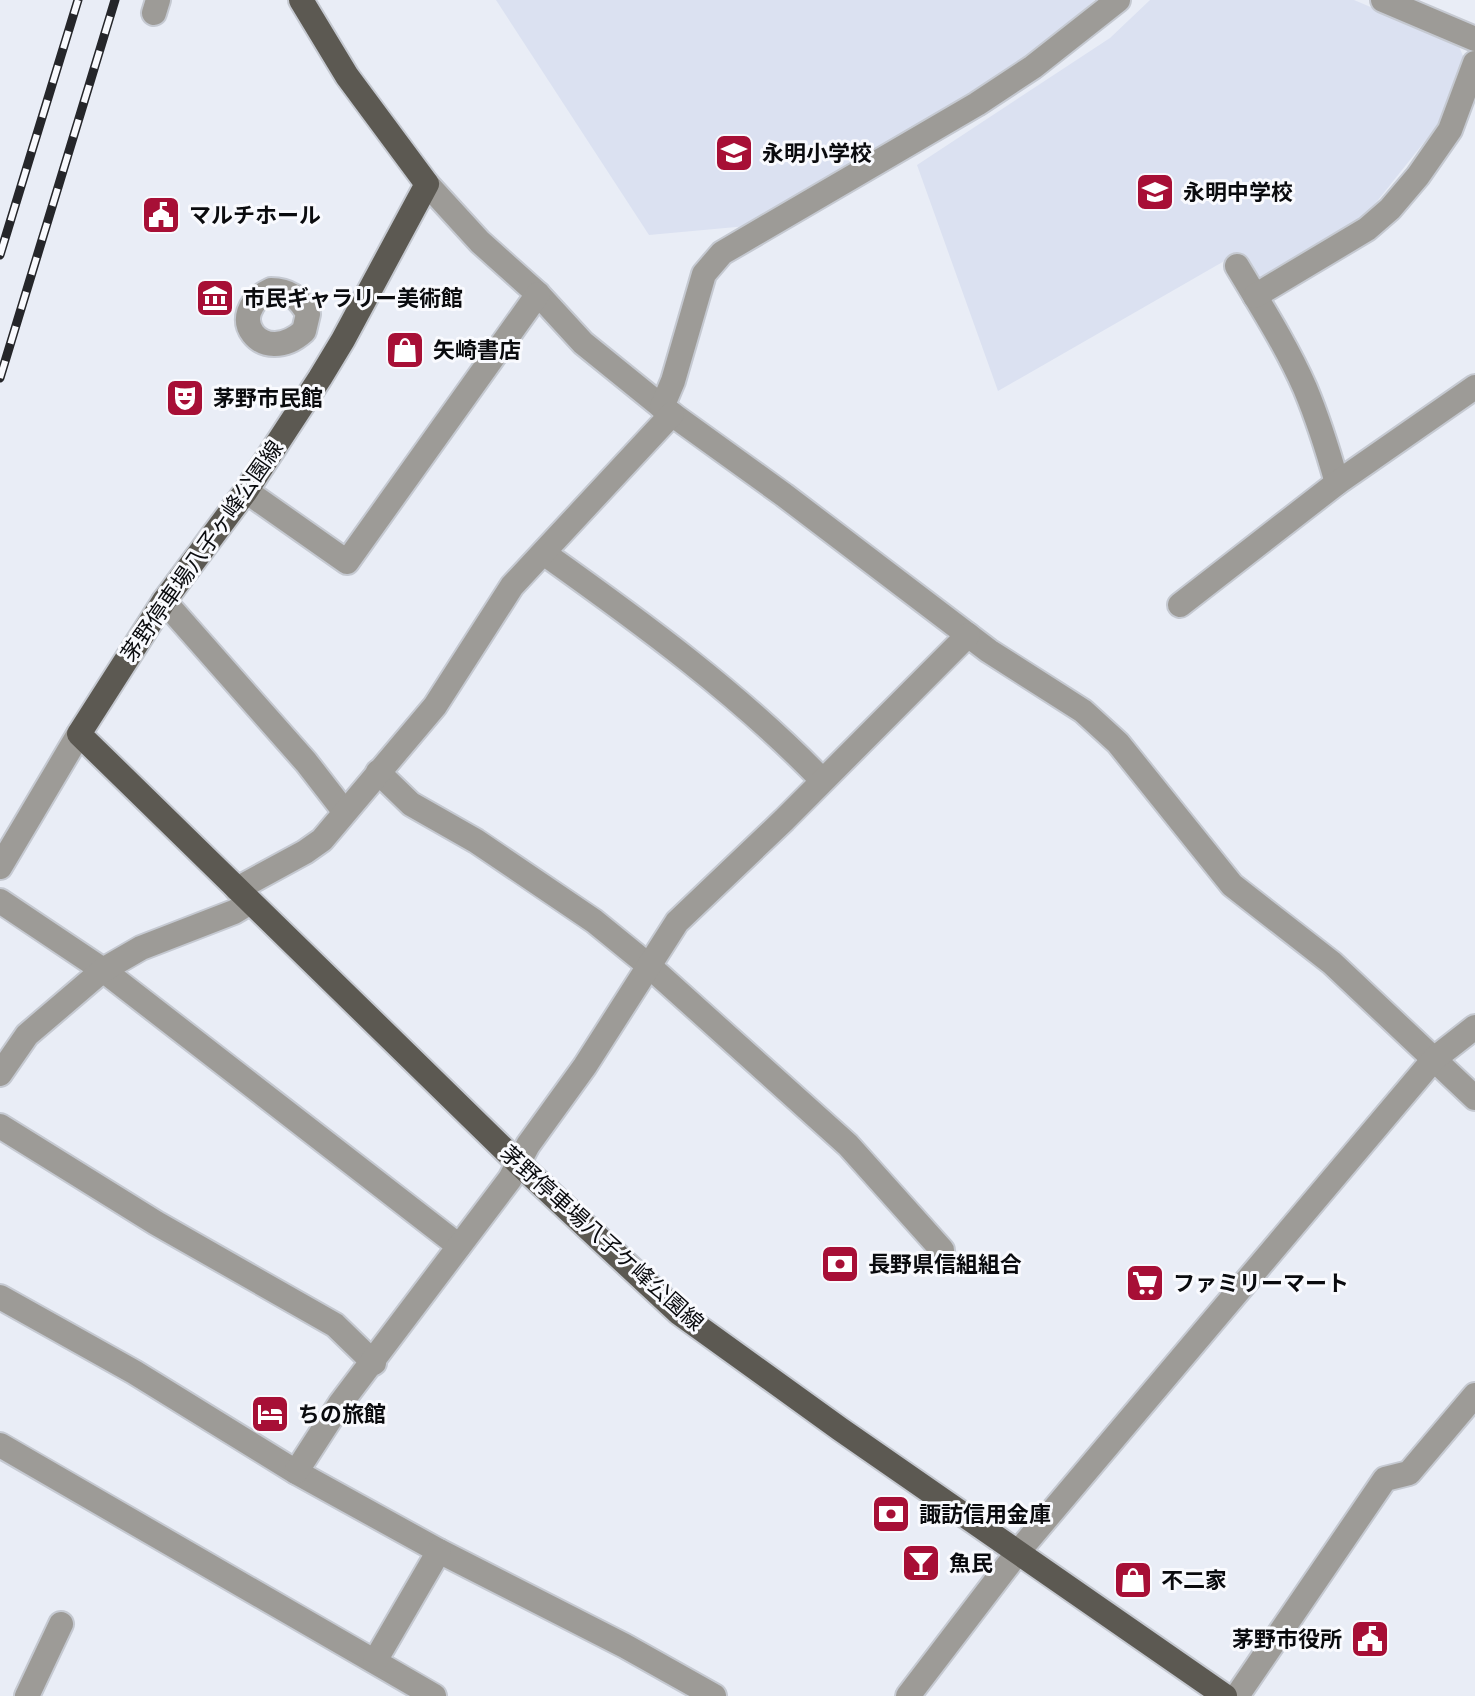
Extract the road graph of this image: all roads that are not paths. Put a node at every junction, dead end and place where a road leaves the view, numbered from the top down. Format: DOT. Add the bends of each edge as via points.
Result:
graph roads {
  1 [pos="301,0"];
  2 [pos="1118,0"];
  3 [pos="1383,0"];
  4 [pos="1475,39"];
  5 [pos="1475,63"];
  6 [pos="427,184"];
  7 [pos="1237,266"];
  8 [pos="538,294"];
  9 [pos="1255,296"];
  10 [pos="1475,387"];
  11 [pos="667,410"];
  12 [pos="1337,483"];
  13 [pos="246,491"];
  14 [pos="545,554"];
  15 [pos="164,601"];
  16 [pos="1180,605"];
  17 [pos="968,635"];
  18 [pos="79,734"];
  19 [pos="378,772"];
  20 [pos="822,780"];
  21 [pos="344,811"];
  22 [pos="0,867"];
  23 [pos="243,896"];
  24 [pos="0,901"];
  25 [pos="648,965"];
  26 [pos="103,970"];
  27 [pos="1475,1027"];
  28 [pos="1434,1059"];
  29 [pos="0,1074"];
  30 [pos="1475,1098"];
  31 [pos="0,1126"];
  32 [pos="518,1163"];
  33 [pos="459,1246"];
  34 [pos="942,1250"];
  35 [pos="0,1297"];
  36 [pos="374,1363"];
  37 [pos="1475,1395"];
  38 [pos="0,1445"];
  39 [pos="296,1472"];
  40 [pos="439,1551"];
  41 [pos="1018,1552"];
  42 [pos="61,1624"];
  43 [pos="375,1661"];
  44 [pos="27,1696"];
  45 [pos="434,1696"];
  46 [pos="714,1696"];
  47 [pos="908,1696"];
  48 [pos="1225,1696"];
  49 [pos="1237,1696"];
  1 -- 6 [label="main road" via="347,76"];
  2 -- 11 [label="street" via="977,104 722,253 704,274"];
  3 -- 4 [label="street"];
  5 -- 9 [label="street" via="1450,130 1390,209 1367,229"];
  6 -- 8 [label="street"];
  6 -- 13 [label="main road, 茅野停車場八子ヶ峰公園線" via="343,340"];
  7 -- 9 [label="street"];
  8 -- 11 [label="street" via="583,343"];
  8 -- 13 [label="street" via="347,562"];
  9 -- 12 [label="street" via="1304,387"];
  10 -- 12 [label="street"];
  11 -- 14 [label="street"];
  11 -- 17 [label="street"];
  12 -- 16 [label="street"];
  13 -- 15 [label="main road, 茅野停車場八子ヶ峰公園線"];
  14 -- 19 [label="street" via="512,586 435,706"];
  14 -- 20 [label="street" via="647,627"];
  15 -- 18 [label="main road, 茅野停車場八子ヶ峰公園線"];
  15 -- 21 [label="street"];
  17 -- 20 [label="street"];
  17 -- 28 [label="street" via="1107,732 1232,885 1332,963"];
  18 -- 22 [label="street"];
  18 -- 23 [label="main road, 茅野停車場八子ケ峰公園線"];
  19 -- 21 [label="street"];
  19 -- 25 [label="street" via="411,804 594,921"];
  20 -- 25 [label="street" via="677,922"];
  21 -- 23 [label="street" via="322,840"];
  23 -- 26 [label="street" via="234,912 141,948"];
  23 -- 32 [label="main road, 茅野停車場八子ケ峰公園線"];
  24 -- 26 [label="street"];
  25 -- 32 [label="street"];
  25 -- 34 [label="street" via="848,1145"];
  26 -- 29 [label="street" via="27,1035"];
  26 -- 33 [label="street"];
  27 -- 28 [label="street"];
  28 -- 30 [label="street"];
  28 -- 41 [label="street"];
  31 -- 36 [label="street" via="335,1325"];
  32 -- 33 [label="street"];
  32 -- 41 [label="main road, 茅野停車場八子ケ峰公園線" via="679,1313"];
  33 -- 36 [label="street"];
  35 -- 39 [label="street"];
  36 -- 39 [label="street"];
  37 -- 49 [label="street" via="1409,1473 1385,1479"];
  38 -- 43 [label="street"];
  39 -- 40 [label="street"];
  40 -- 43 [label="street"];
  40 -- 46 [label="street"];
  41 -- 47 [label="street"];
  41 -- 48 [label="main road, 茅野停車場八子ケ峰公園線"];
  42 -- 44 [label="street"];
  43 -- 45 [label="street"];
}
